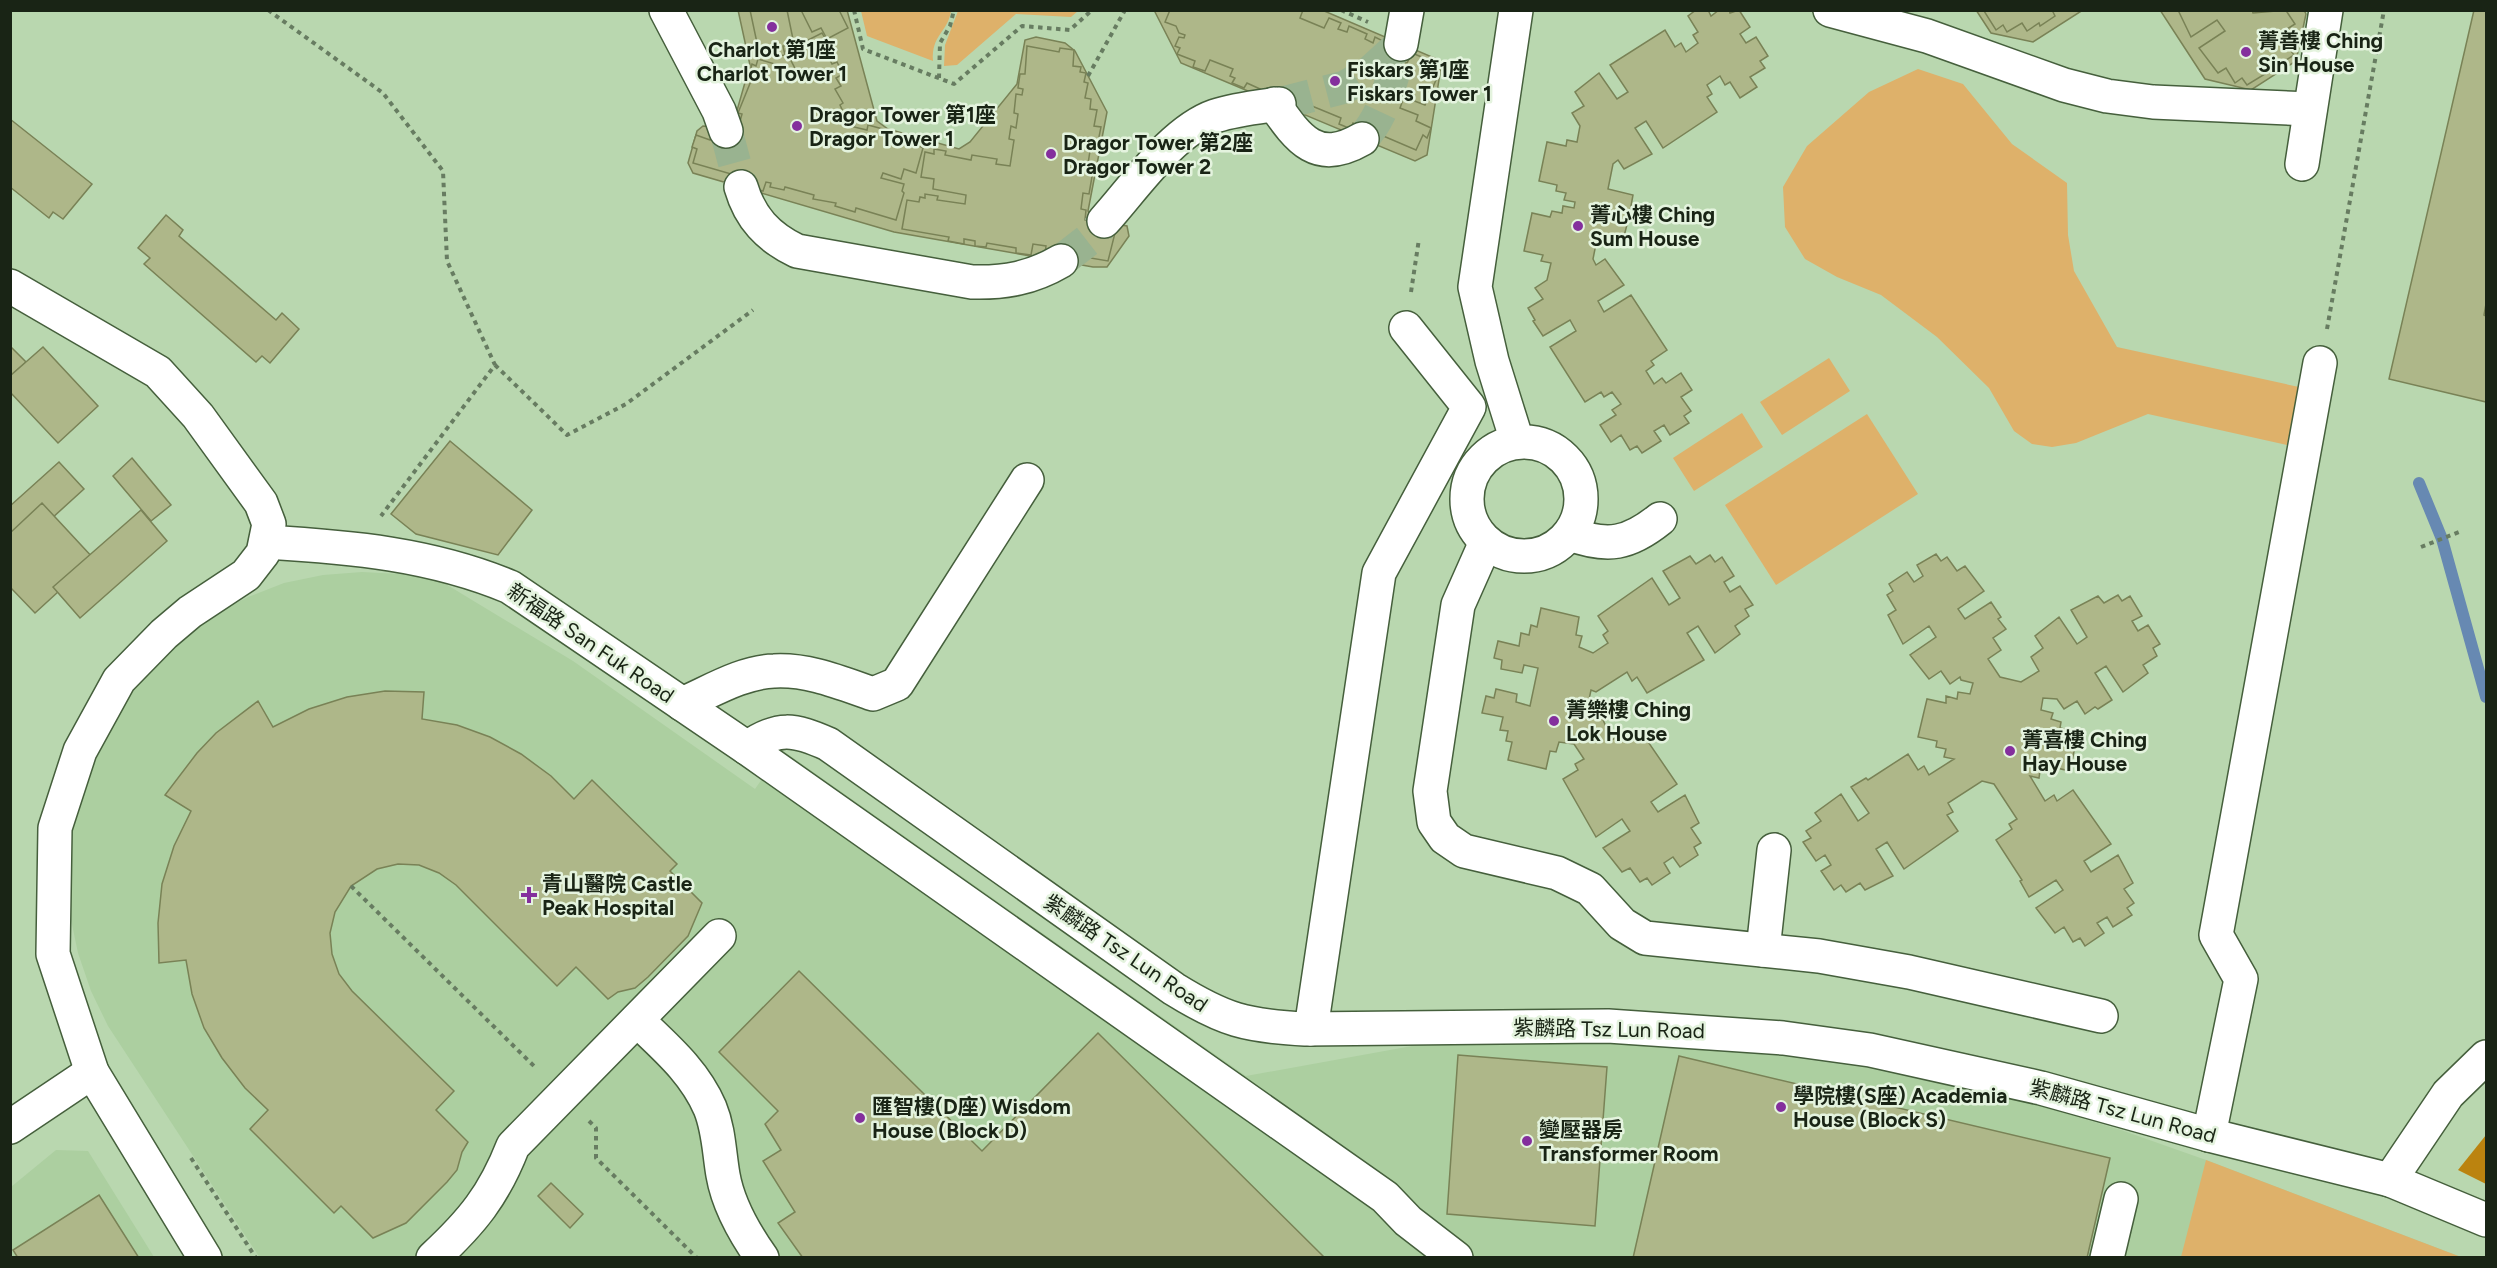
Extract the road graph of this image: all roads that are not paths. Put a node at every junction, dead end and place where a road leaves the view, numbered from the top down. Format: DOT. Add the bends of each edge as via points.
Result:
graph roads {
  1 [pos="666,10"];
  2 [pos="1407,10"];
  3 [pos="1516,10"];
  4 [pos="1830,10"];
  5 [pos="2325,10"];
  6 [pos="1401,44"];
  7 [pos="2310,109"];
  8 [pos="726,131"];
  9 [pos="1362,139"];
  10 [pos="2302,164"];
  11 [pos="741,188"];
  12 [pos="1104,221"];
  13 [pos="1061,261"];
  14 [pos="10,286"];
  15 [pos="1406,328"];
  16 [pos="2320,363"];
  17 [pos="1517,441"];
  18 [pos="1027,480"];
  19 [pos="1660,519"];
  20 [pos="1570,534"];
  21 [pos="266,542"];
  22 [pos="1486,542"];
  23 [pos="682,704"];
  24 [pos="747,748"];
  25 [pos="1774,850"];
  26 [pos="719,936"];
  27 [pos="1763,950"];
  28 [pos="2101,1016"];
  29 [pos="637,1020"];
  30 [pos="1311,1029"];
  31 [pos="2487,1057"];
  32 [pos="92,1072"];
  33 [pos="10,1127"];
  34 [pos="2209,1135"];
  35 [pos="2390,1180"];
  36 [pos="2121,1199"];
  37 [pos="2487,1220"];
  38 [pos="205,1257"];
  39 [pos="434,1257"];
  40 [pos="762,1257"];
  41 [pos="1456,1257"];
  42 [pos="2107,1257"];
  1 -- 8 [label="street" via="720,111"];
  2 -- 6 [label="street"];
  3 -- 17 [label="street" via="1475,287 1492,361"];
  4 -- 7 [label="street" via="1928,36 2064,85 2107,96 2153,102"];
  5 -- 7 [label="street"];
  7 -- 10 [label="street"];
  9 -- 12 [label="street" via="1341,149 1320,149 1294,134 1277,104 1234,111 1195,126 1178,138"];
  11 -- 13 [label="street" via="755,219 781,243 797,251 996,283 1041,272"];
  14 -- 21 [label="street" via="132,355 180,393 261,503 268,524"];
  15 -- 30 [label="street" via="1469,407 1379,573"];
  16 -- 34 [label="street" via="2216,935 2241,979"];
  17 -- 20 [label="street" via="1536,442 1554,449 1578,479 1582,497 1579,516"];
  17 -- 22 [label="street" via="1499,446 1483,457 1472,472 1466,491 1470,518"];
  18 -- 23 [label="street" via="897,684 873,694 818,676 773,671 737,680"];
  19 -- 20 [label="street" via="1641,534 1618,542 1593,543"];
  20 -- 22 [label="street" via="1557,547 1521,556 1502,552"];
  21 -- 23 [label="street, 新福路 San Fuk Road" via="357,548 424,558 481,574 510,587"];
  21 -- 32 [label="street" via="263,553 246,575 190,612 118,680 80,751 55,828 54,954"];
  22 -- 27 [label="street" via="1458,605 1430,791 1434,822 1445,838 1464,851 1557,873 1590,889 1622,924 1645,938"];
  23 -- 24 [label="street, 新福路 San Fuk Road"];
  24 -- 30 [label="street, 紫麟路 Tsz Lun Road" via="778,732 794,732 828,744 1174,989 1214,1013 1258,1027"];
  24 -- 41 [label="street, 新福路 San Fuk Road" via="1385,1197 1408,1221"];
  25 -- 27 [label="street"];
  26 -- 29 [label="street"];
  27 -- 28 [label="street" via="1909,972"];
  29 -- 39 [label="street" via="513,1146 486,1203"];
  29 -- 40 [label="street" via="686,1067 710,1107 730,1198"];
  30 -- 34 [label="street, 紫麟路 Tsz Lun Road" via="1608,1026 1783,1038 1956,1067"];
  31 -- 35 [label="street" via="2448,1094"];
  32 -- 33 [label="street"];
  32 -- 38 [label="street"];
  34 -- 35 [label="street, 紫麟路 Tsz Lun Road"];
  35 -- 37 [label="street, 紫麟路 Tsz Lun Road"];
  36 -- 42 [label="street"];
}
